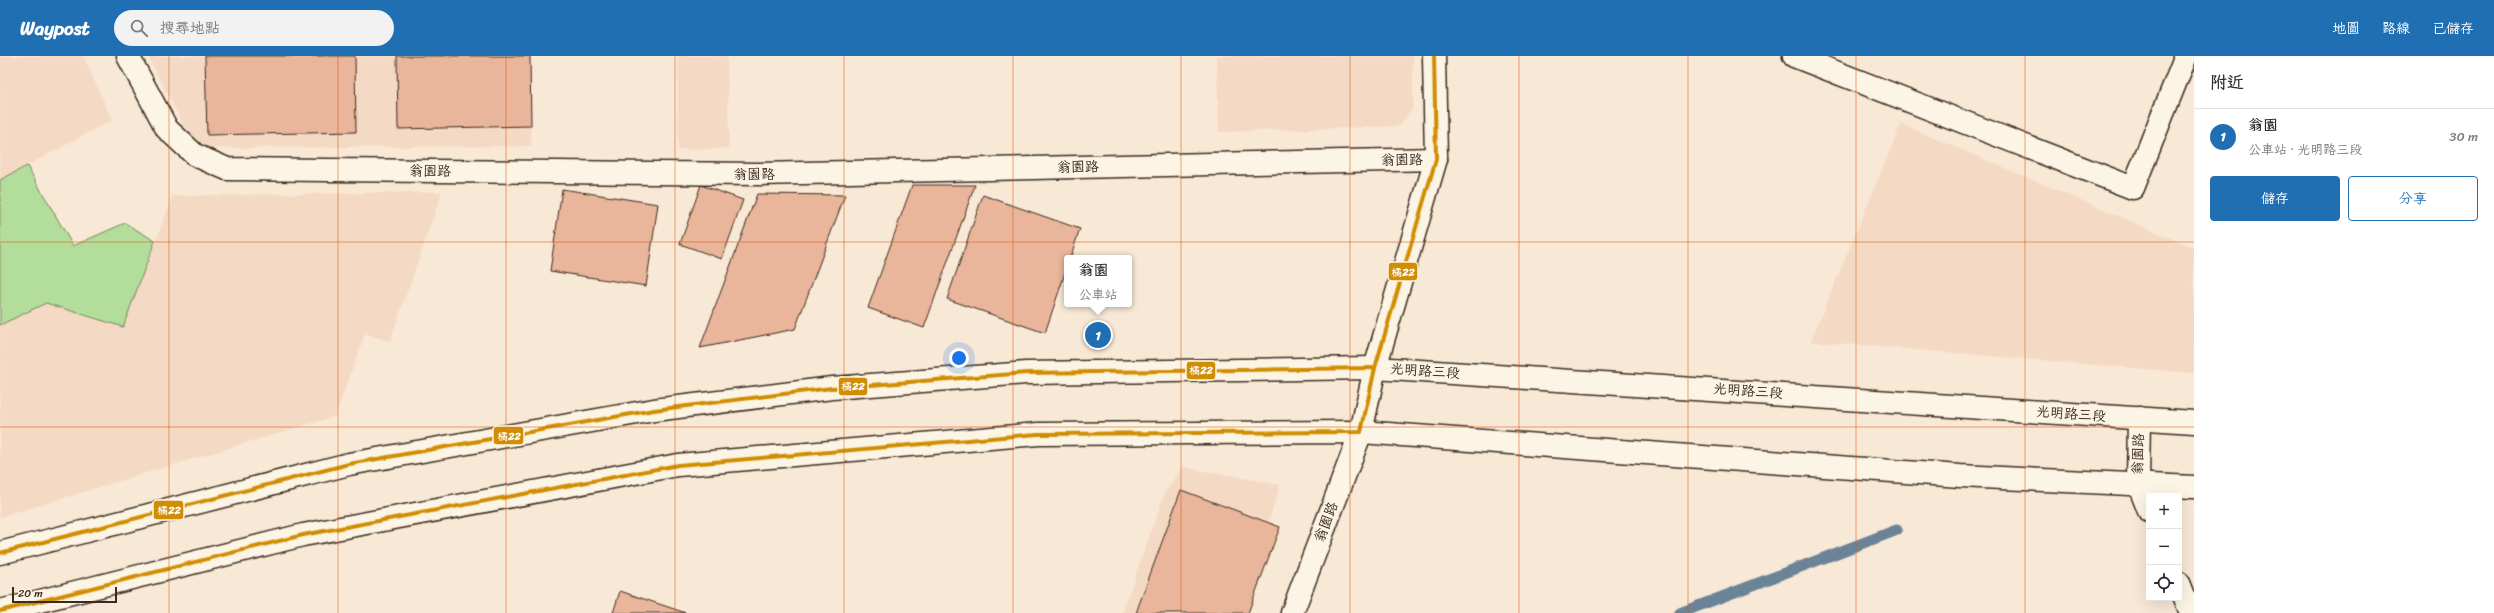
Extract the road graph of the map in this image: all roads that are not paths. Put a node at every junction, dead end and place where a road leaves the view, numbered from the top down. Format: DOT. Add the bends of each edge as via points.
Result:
graph roads {
  1 [pos="128,56"];
  2 [pos="1434,56"];
  3 [pos="1794,56"];
  4 [pos="2186,56"];
  5 [pos="1436,159"];
  6 [pos="1375,368"];
  7 [pos="2139,418"];
  8 [pos="2194,422"];
  9 [pos="1360,432"];
  10 [pos="2138,483"];
  11 [pos="2194,487"];
  12 [pos="2146,503"];
  13 [pos="0,553"];
  14 [pos="2182,590"];
  15 [pos="0,610"];
  16 [pos="1292,613"];
  17 [pos="2191,613"];
  1 -- 5 [label="street, 翁園路" via="167,129 195,155 227,169 758,174"];
  2 -- 5 [label="street, 翁園路"];
  3 -- 4 [label="street" via="2133,188"];
  5 -- 6 [label="street, 翁園路"];
  6 -- 7 [label="street, 光明路三段"];
  6 -- 9 [label="street, 翁園路"];
  6 -- 13 [label="street, 光明路三段" via="1026,373 832,388 654,410 349,464"];
  7 -- 8 [label="street, 光明路三段"];
  7 -- 10 [label="street, 翁園路"];
  9 -- 10 [label="street" via="1960,476"];
  9 -- 15 [label="street" via="1038,434 678,465 303,535"];
  9 -- 16 [label="street, 翁園路"];
  10 -- 11 [label="street"];
  10 -- 12 [label="street, 翁園路"];
  14 -- 17 [label="street"];
}
